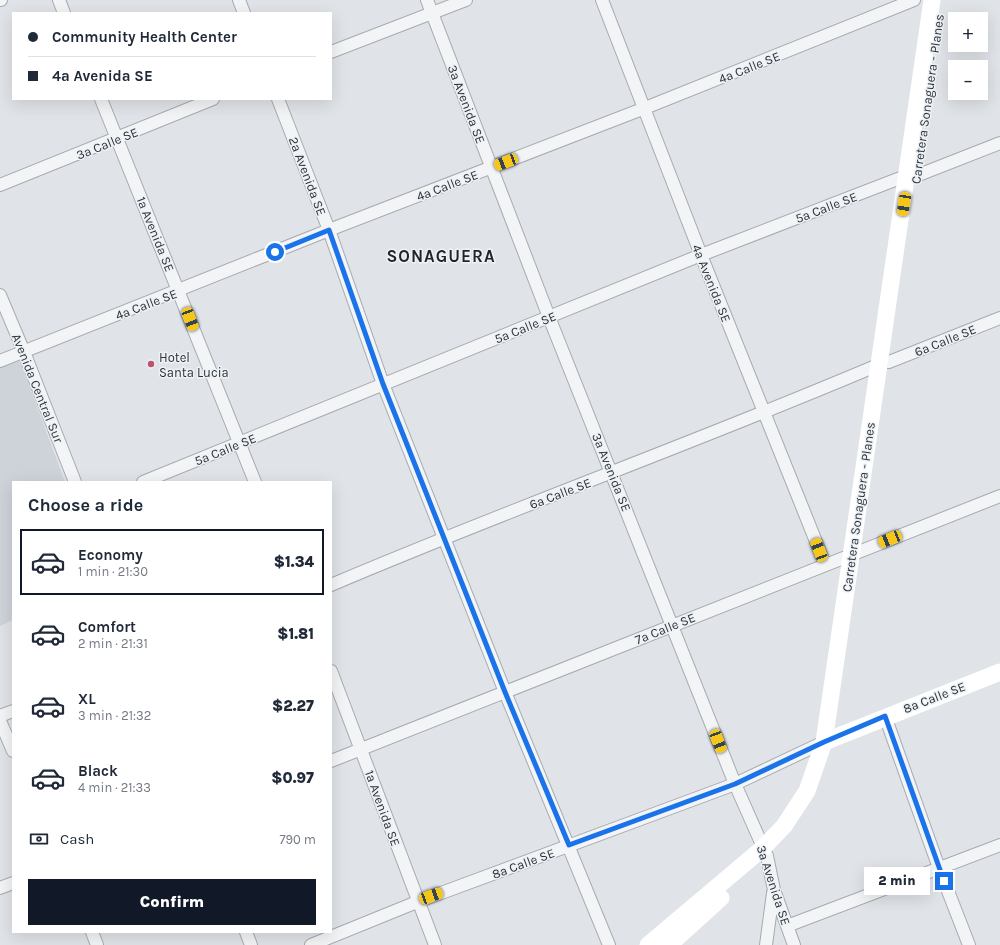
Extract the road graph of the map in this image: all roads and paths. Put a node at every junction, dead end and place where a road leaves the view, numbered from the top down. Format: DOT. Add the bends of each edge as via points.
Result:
graph roads {
  1 [pos="59,0"];
  2 [pos="239,0"];
  3 [pos="427,0"];
  4 [pos="466,0"];
  5 [pos="602,0"];
  6 [pos="914,0"];
  7 [pos="932,0"];
  8 [pos="941,0"];
  9 [pos="64,12"];
  10 [pos="244,12"];
  11 [pos="432,14"];
  12 [pos="332,52"];
  13 [pos="101,100"];
  14 [pos="211,100"];
  15 [pos="278,100"];
  16 [pos="645,108"];
  17 [pos="117,138"];
  18 [pos="1000,143"];
  19 [pos="492,167"];
  20 [pos="912,176"];
  21 [pos="0,185"];
  22 [pos="329,230"];
  23 [pos="701,255"];
  24 [pos="180,291"];
  25 [pos="0,295"];
  26 [pos="549,317"];
  27 [pos="1000,318"];
  28 [pos="24,352"];
  29 [pos="0,361"];
  30 [pos="884,363"];
  31 [pos="383,384"];
  32 [pos="765,413"];
  33 [pos="239,443"];
  34 [pos="612,473"];
  35 [pos="75,481"];
  36 [pos="145,481"];
  37 [pos="255,481"];
  38 [pos="1000,496"];
  39 [pos="445,537"];
  40 [pos="856,552"];
  41 [pos="825,564"];
  42 [pos="332,585"];
  43 [pos="672,625"];
  44 [pos="1000,672"];
  45 [pos="332,674"];
  46 [pos="505,692"];
  47 [pos="12,711"];
  48 [pos="0,716"];
  49 [pos="885,716"];
  50 [pos="0,722"];
  51 [pos="828,740"];
  52 [pos="12,749"];
  53 [pos="361,749"];
  54 [pos="332,761"];
  55 [pos="735,784"];
  56 [pos="569,845"];
  57 [pos="1000,845"];
  58 [pos="765,852"];
  59 [pos="939,868"];
  60 [pos="12,883"];
  61 [pos="0,888"];
  62 [pos="774,890"];
  63 [pos="417,902"];
  64 [pos="787,926"];
  65 [pos="92,933"];
  66 [pos="246,933"];
  67 [pos="98,945"];
  68 [pos="251,945"];
  69 [pos="312,945"];
  70 [pos="435,945"];
  71 [pos="609,945"];
  72 [pos="648,945"];
  73 [pos="669,945"];
  74 [pos="766,945"];
  75 [pos="794,945"];
  76 [pos="969,945"];
  1 -- 9 [label="street"];
  2 -- 10 [label="street"];
  3 -- 11 [label="street, 3a Avenida SE"];
  4 -- 11 [label="street"];
  5 -- 16 [label="street, 4a Avenida SE"];
  6 -- 16 [label="street, 4a Calle SE"];
  7 -- 20 [label="main road, Carretera Sonaguera - Planes"];
  8 -- 20 [label="main road, Carretera Sonaguera - Planes"];
  11 -- 12 [label="street"];
  11 -- 19 [label="street, 3a Avenida SE"];
  13 -- 17 [label="street, 1a Avenida SE"];
  14 -- 17 [label="street, 3a Calle SE"];
  15 -- 22 [label="street, 2a Avenida SE"];
  16 -- 19 [label="street, 4a Calle SE"];
  16 -- 23 [label="street, 4a Avenida SE"];
  17 -- 21 [label="street, 3a Calle SE"];
  17 -- 24 [label="street, 1a Avenida SE"];
  18 -- 20 [label="street, 5a Calle SE"];
  19 -- 22 [label="street, 4a Calle SE"];
  19 -- 26 [label="street, 3a Avenida SE"];
  20 -- 23 [label="street, 5a Calle SE"];
  20 -- 30 [label="main road, Carretera Sonaguera - Planes"];
  22 -- 24 [label="street, 4a Calle SE"];
  22 -- 31 [label="street, 2a Avenida SE"];
  23 -- 26 [label="street, 5a Calle SE"];
  23 -- 32 [label="street, 4a Avenida SE"];
  24 -- 28 [label="street, 4a Calle SE"];
  24 -- 33 [label="street, 1a Avenida SE"];
  25 -- 28 [label="street, Avenida Central Sur"];
  26 -- 31 [label="street, 5a Calle SE"];
  26 -- 34 [label="street, 3a Avenida SE"];
  27 -- 30 [label="street, 6a Calle SE"];
  28 -- 29 [label="street, 4a Calle SE"];
  28 -- 35 [label="street, Avenida Central Sur"];
  30 -- 32 [label="street, 6a Calle SE"];
  30 -- 40 [label="main road, Carretera Sonaguera - Planes"];
  31 -- 33 [label="street, 5a Calle SE"];
  31 -- 39 [label="street, 2a Avenida SE"];
  32 -- 34 [label="street, 6a Calle SE"];
  32 -- 41 [label="street, 4a Avenida SE"];
  33 -- 36 [label="street, 5a Calle SE"];
  33 -- 37 [label="street, 1a Avenida SE"];
  34 -- 39 [label="street, 6a Calle SE"];
  34 -- 43 [label="street, 3a Avenida SE"];
  38 -- 40 [label="street, 7a Calle SE"];
  39 -- 42 [label="street, 6a Calle SE"];
  39 -- 46 [label="street, 2a Avenida SE"];
  40 -- 41 [label="street, 7a Calle SE"];
  40 -- 51 [label="main road, Carretera Sonaguera - Planes"];
  41 -- 43 [label="street, 7a Calle SE"];
  43 -- 46 [label="street, 7a Calle SE"];
  43 -- 55 [label="street, 3a Avenida SE"];
  44 -- 49 [label="main road, 8a Calle SE"];
  45 -- 53 [label="street, 1a Avenida SE"];
  46 -- 53 [label="street, 7a Calle SE"];
  46 -- 56 [label="street, 2a Avenida SE"];
  47 -- 48 [label="street"];
  49 -- 51 [label="main road, 8a Calle SE"];
  49 -- 59 [label="street"];
  50 -- 52 [label="street"];
  51 -- 55 [label="street, 8a Calle SE"];
  51 -- 58 [label="main road, Carretera Sonaguera - Planes" via="814,795 790,831"];
  53 -- 54 [label="street, 7a Calle SE"];
  53 -- 63 [label="street, 1a Avenida SE"];
  55 -- 56 [label="street, 8a Calle SE"];
  55 -- 58 [label="street, 3a Avenida SE"];
  56 -- 63 [label="street, 8a Calle SE"];
  56 -- 71 [label="street, 2a Avenida SE"];
  57 -- 59 [label="street"];
  58 -- 62 [label="street, 3a Avenida SE"];
  58 -- 72 [label="main road, Carretera Sonaguera - Planes"];
  58 -- 73 [label="main road, Carretera Sonaguera - Planes"];
  59 -- 64 [label="street"];
  59 -- 76 [label="street"];
  60 -- 61 [label="street"];
  62 -- 64 [label="street, 3a Avenida SE"];
  62 -- 74 [label="street"];
  63 -- 69 [label="street, 8a Calle SE"];
  63 -- 70 [label="street, 1a Avenida SE"];
  64 -- 75 [label="street, 3a Avenida SE"];
  65 -- 67 [label="street"];
  66 -- 68 [label="street"];
}
